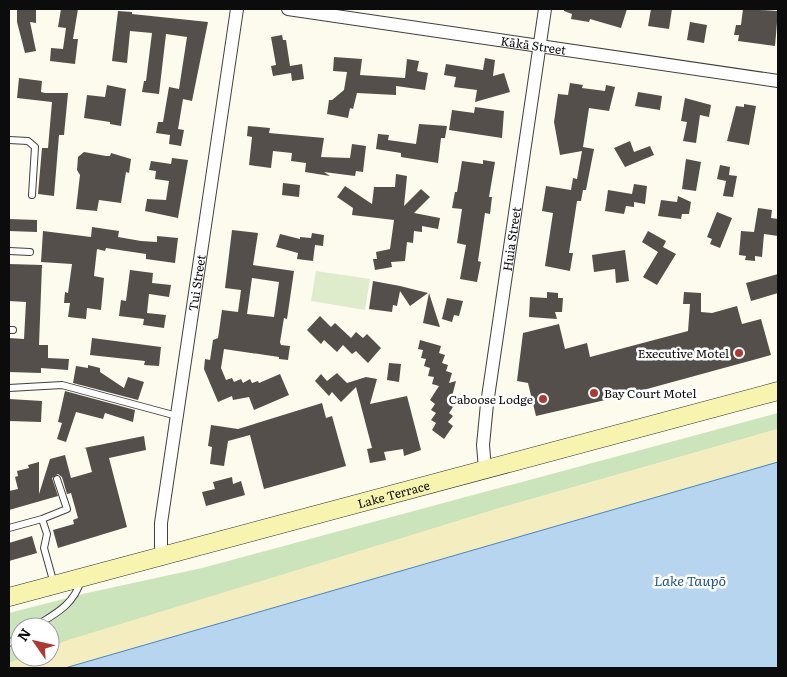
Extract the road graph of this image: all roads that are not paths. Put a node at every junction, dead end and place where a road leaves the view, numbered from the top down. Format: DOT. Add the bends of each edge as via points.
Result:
graph roads {
  1 [pos="238,9"];
  2 [pos="288,9"];
  3 [pos="545,9"];
  4 [pos="539,45"];
  5 [pos="778,81"];
  6 [pos="9,140"];
  7 [pos="32,195"];
  8 [pos="9,251"];
  9 [pos="30,252"];
  10 [pos="9,388"];
  11 [pos="778,392"];
  12 [pos="177,416"];
  13 [pos="485,469"];
  14 [pos="57,479"];
  15 [pos="42,519"];
  16 [pos="9,528"];
  17 [pos="163,556"];
  18 [pos="81,579"];
  19 [pos="55,585"];
  20 [pos="9,597"];
  21 [pos="48,617"];
  1 -- 12 [label="street, Tui Street"];
  2 -- 4 [label="street, Kākā Street"];
  3 -- 4 [label="street, Huia Street"];
  4 -- 5 [label="street, Kākā Street"];
  4 -- 13 [label="street, Huia Street" via="487,404 483,445"];
  6 -- 7 [label="lane" via="28,141 35,146"];
  8 -- 9 [label="lane"];
  10 -- 12 [label="lane" via="62,385"];
  11 -- 13 [label="main road, Lake Terrace"];
  12 -- 17 [label="street, Tui Street" via="161,522"];
  13 -- 17 [label="main road, Lake Terrace"];
  14 -- 15 [label="lane" via="67,510"];
  15 -- 16 [label="lane"];
  15 -- 19 [label="lane" via="47,534 44,548"];
  17 -- 18 [label="main road, Lake Terrace"];
  18 -- 19 [label="main road, Lake Terrace"];
  18 -- 21 [label="lane" via="75,598"];
  19 -- 20 [label="main road, Lake Terrace"];
}
